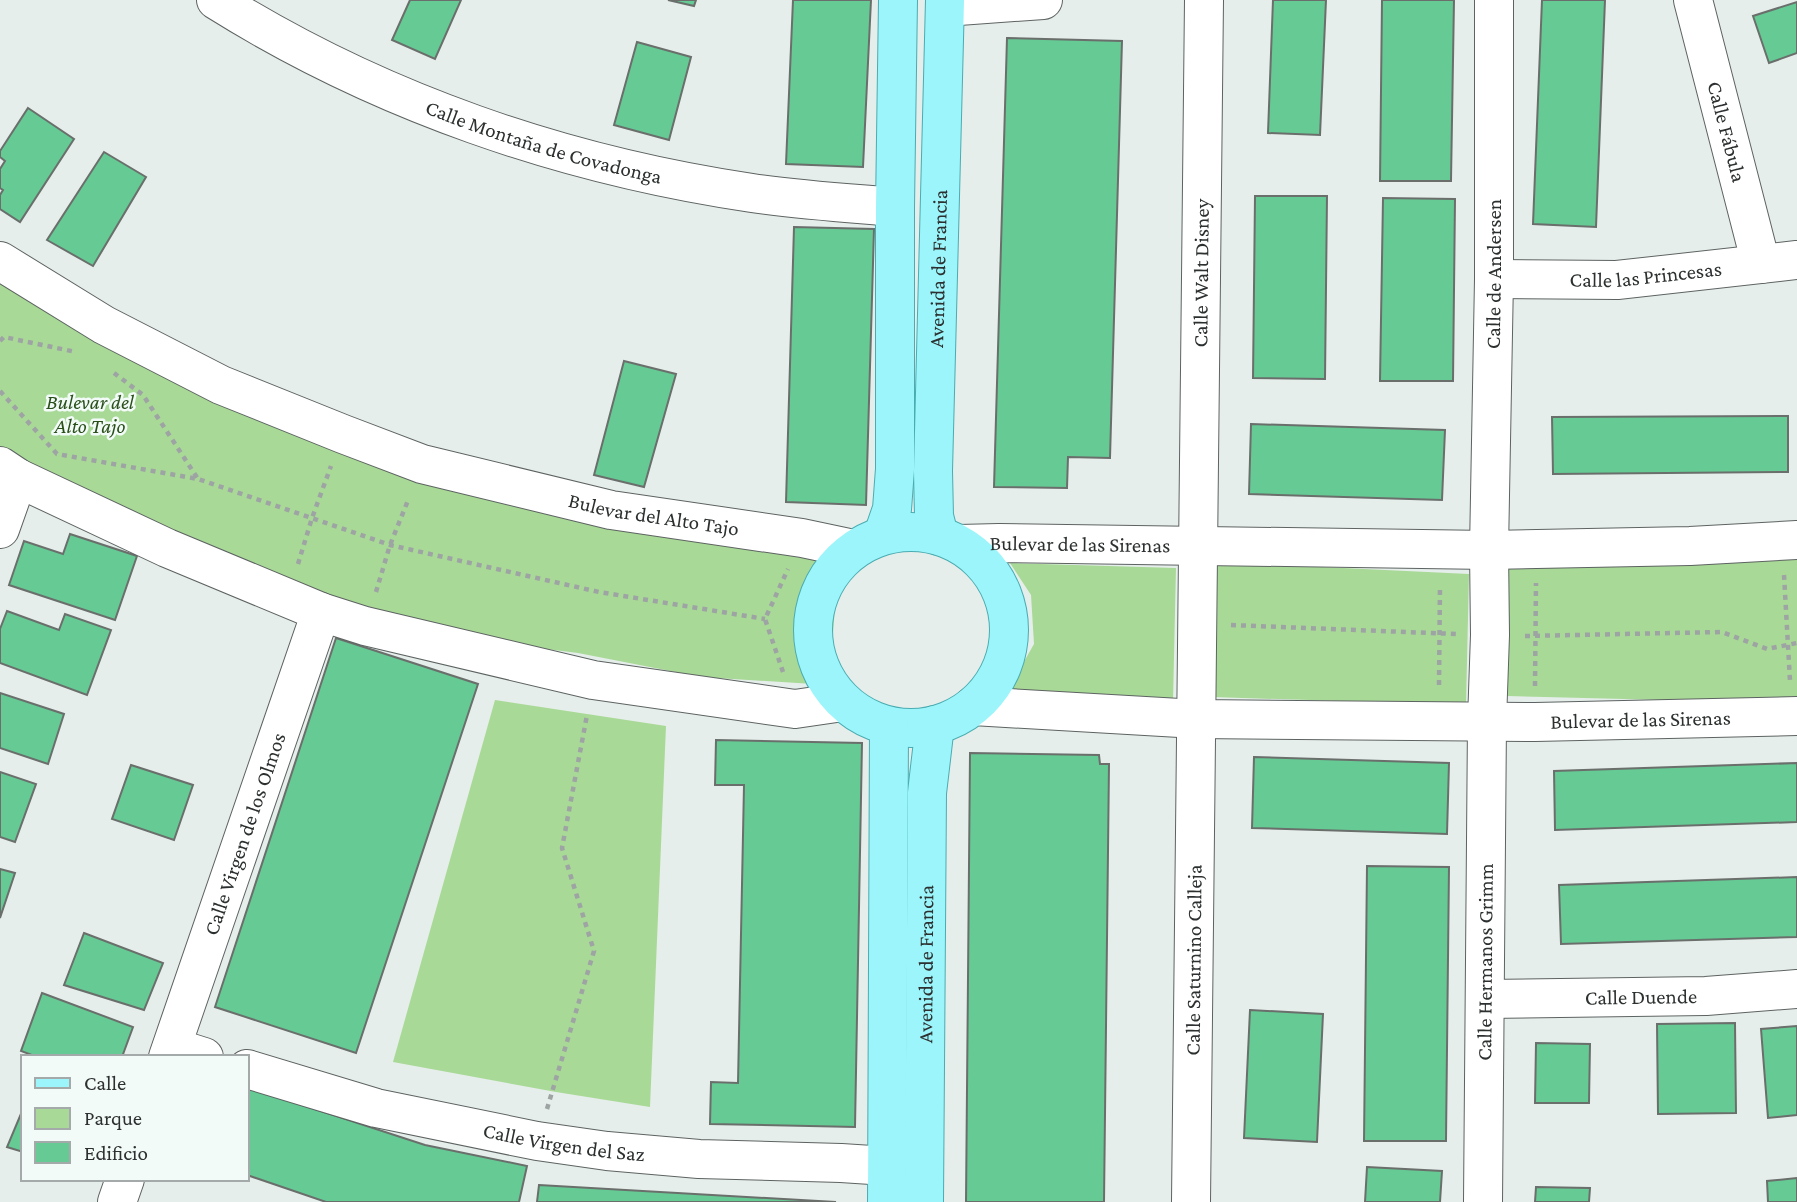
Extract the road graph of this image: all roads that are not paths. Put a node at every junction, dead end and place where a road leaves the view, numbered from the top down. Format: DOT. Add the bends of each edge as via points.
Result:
graph roads {
  1 [pos="216,0"];
  2 [pos="898,0"];
  3 [pos="1043,0"];
  4 [pos="1205,0"];
  5 [pos="1494,0"];
  6 [pos="1693,0"];
  7 [pos="945,4"];
  8 [pos="895,207"];
  9 [pos="0,261"];
  10 [pos="1779,262"];
  11 [pos="1494,279"];
  12 [pos="9,472"];
  13 [pos="0,529"];
  14 [pos="949,540"];
  15 [pos="1790,541"];
  16 [pos="869,542"];
  17 [pos="1200,547"];
  18 [pos="1489,550"];
  19 [pos="304,605"];
  20 [pos="843,702"];
  21 [pos="972,706"];
  22 [pos="1795,717"];
  23 [pos="1197,719"];
  24 [pos="1487,721"];
  25 [pos="935,725"];
  26 [pos="889,726"];
  27 [pos="1797,989"];
  28 [pos="1485,999"];
  29 [pos="181,1054"];
  30 [pos="248,1069"];
  31 [pos="124,1181"];
  32 [pos="887,1184"];
  33 [pos="117,1202"];
  34 [pos="924,1202"];
  35 [pos="1191,1202"];
  36 [pos="1483,1202"];
  1 -- 8 [label="street, Calle Montaña de Covadonga" via="362,78 434,110 540,146 657,176 753,193"];
  2 -- 8 [label="main road, Avenida de Francia"];
  3 -- 7 [label="street"];
  4 -- 17 [label="street, Calle Walt Disney"];
  5 -- 11 [label="street, Calle de Andersen"];
  6 -- 10 [label="street, Calle Fábula"];
  7 -- 14 [label="main road, Avenida de Francia" via="933,471 934,516"];
  8 -- 16 [label="main road, Avenida de Francia" via="892,509"];
  9 -- 16 [label="street, Bulevar del Alto Tajo" via="104,325 210,379 422,464 611,510 802,538"];
  10 -- 11 [label="street, Calle las Princesas" via="1617,280"];
  11 -- 18 [label="street, Calle de Andersen"];
  12 -- 13 [label="street"];
  12 -- 19 [label="street" via="167,548"];
  14 -- 16 [label="main road" via="902,532"];
  14 -- 17 [label="street, Bulevar de las Sirenas"];
  14 -- 21 [label="main road" via="990,572 1007,611 1009,632 999,673"];
  15 -- 18 [label="street, Bulevar de las Sirenas"];
  16 -- 20 [label="main road" via="822,587 814,611 817,660"];
  17 -- 18 [label="street, Bulevar de las Sirenas"];
  17 -- 23 [label="street, Bulevar de las Sirenas"];
  18 -- 24 [label="street"];
  19 -- 20 [label="street" via="365,626 593,680 795,709"];
  19 -- 29 [label="street, Calle Virgen de los Olmos"];
  20 -- 26 [label="main road" via="864,717"];
  21 -- 23 [label="street, Bulevar de las Sirenas"];
  21 -- 25 [label="main road"];
  22 -- 24 [label="street, Bulevar de las Sirenas"];
  23 -- 24 [label="street, Bulevar de las Sirenas"];
  23 -- 35 [label="street, Calle Saturnino Calleja"];
  24 -- 28 [label="street, Calle Hermanos Grimm"];
  25 -- 26 [label="main road"];
  25 -- 34 [label="main road, Avenida de Francia" via="926,793"];
  26 -- 32 [label="main road, Avenida de Francia"];
  27 -- 28 [label="street, Calle Duende" via="1706,996"];
  28 -- 36 [label="street, Calle Hermanos Grimm"];
  30 -- 32 [label="street, Calle Virgen del Saz" via="376,1108 537,1141 607,1152 841,1163"];
  31 -- 33 [label="street"];
}
